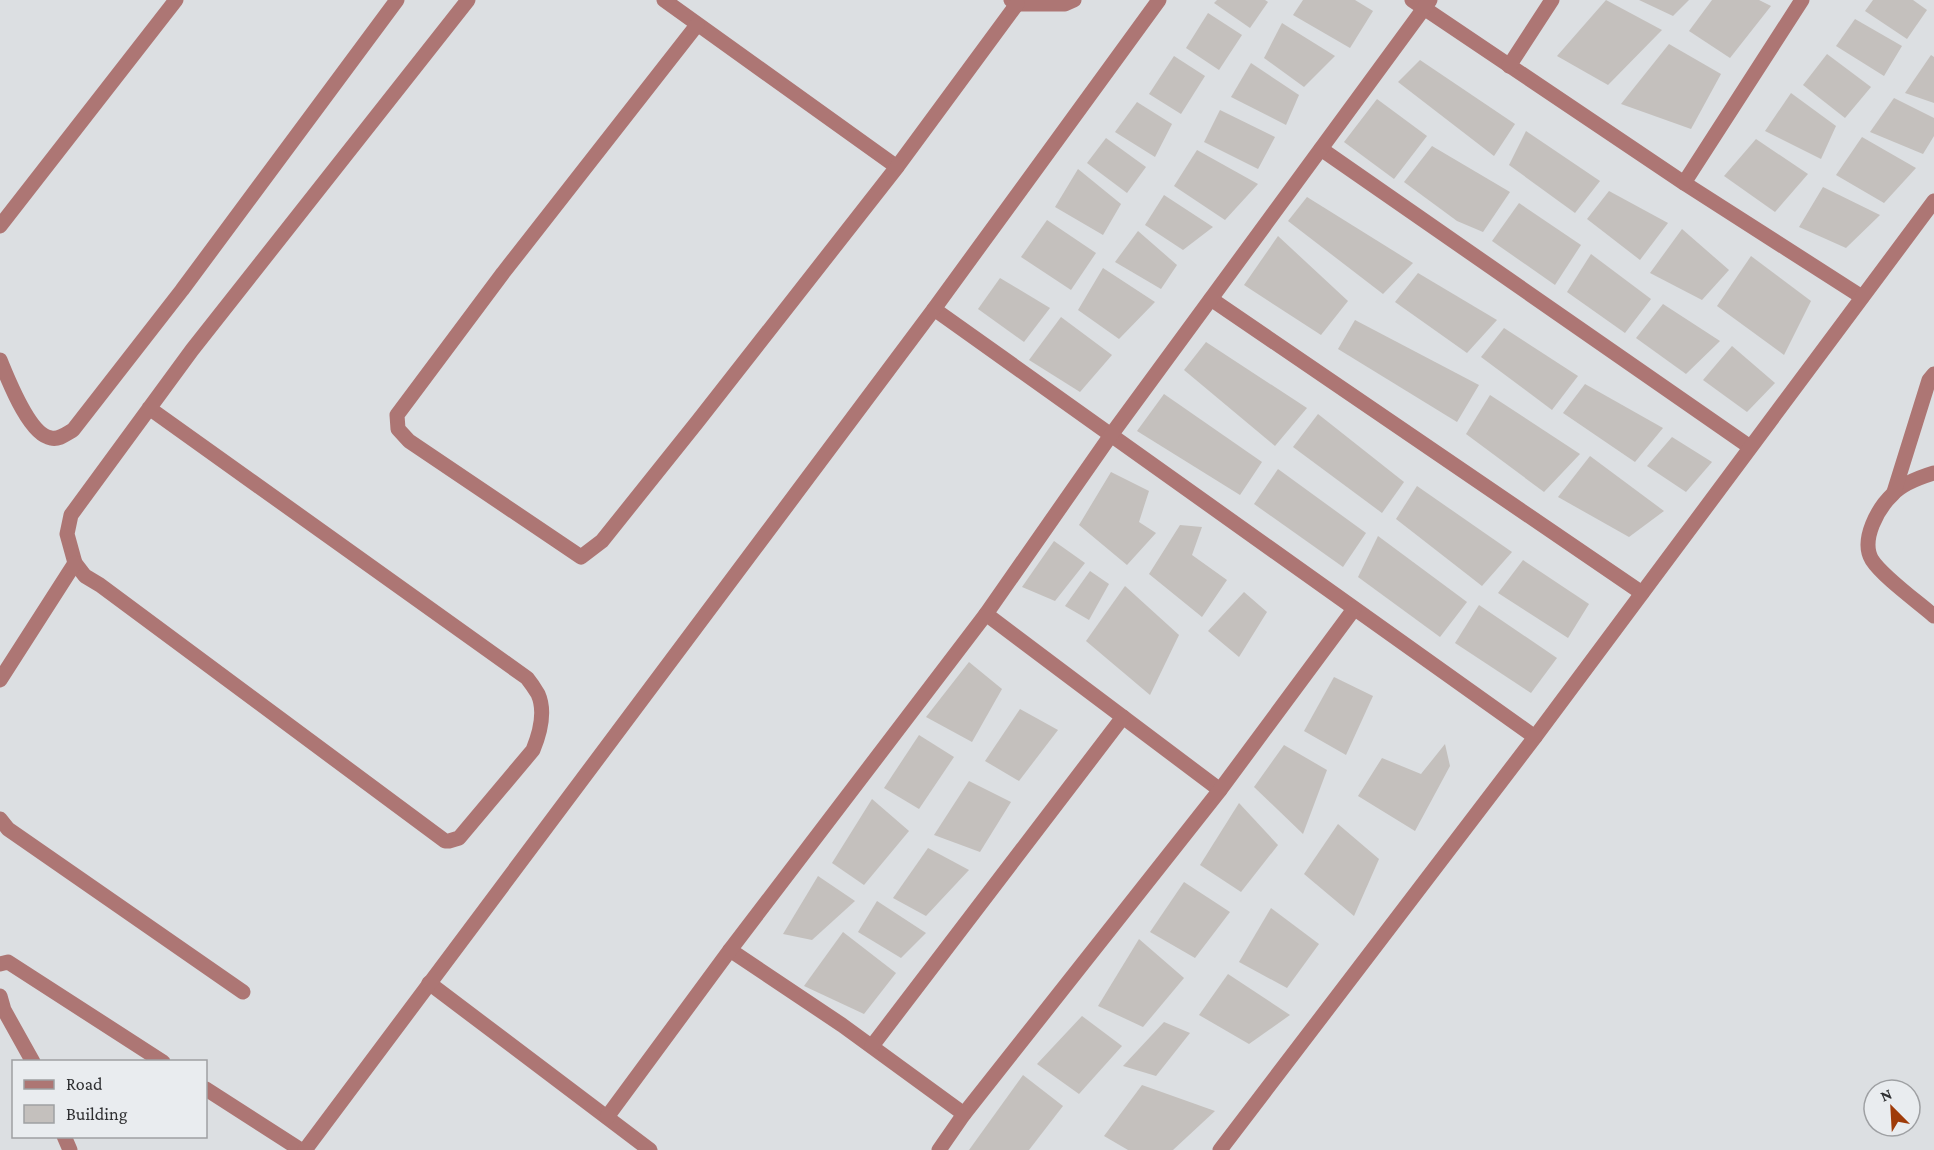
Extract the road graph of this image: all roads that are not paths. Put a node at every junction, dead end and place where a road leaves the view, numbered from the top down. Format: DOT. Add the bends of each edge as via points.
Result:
graph roads {
  1 [pos="177,0"];
  2 [pos="397,0"];
  3 [pos="468,0"];
  4 [pos="664,0"];
  5 [pos="1074,0"];
  6 [pos="1159,0"];
  7 [pos="1412,0"];
  8 [pos="1552,0"];
  9 [pos="1802,0"];
  10 [pos="1014,2"];
  11 [pos="1427,4"];
  12 [pos="697,25"];
  13 [pos="1509,66"];
  14 [pos="1321,149"];
  15 [pos="897,167"];
  16 [pos="1684,183"];
  17 [pos="1934,201"];
  18 [pos="0,226"];
  19 [pos="1862,297"];
  20 [pos="1211,299"];
  21 [pos="933,309"];
  22 [pos="0,360"];
  23 [pos="1934,374"];
  24 [pos="149,408"];
  25 [pos="1111,435"];
  26 [pos="1750,447"];
  27 [pos="1934,473"];
  28 [pos="1893,492"];
  29 [pos="75,563"];
  30 [pos="1642,593"];
  31 [pos="1354,609"];
  32 [pos="986,614"];
  33 [pos="1934,616"];
  34 [pos="0,680"];
  35 [pos="1123,717"];
  36 [pos="1535,737"];
  37 [pos="1220,790"];
  38 [pos="0,819"];
  39 [pos="730,950"];
  40 [pos="0,963"];
  41 [pos="429,983"];
  42 [pos="243,992"];
  43 [pos="0,996"];
  44 [pos="872,1046"];
  45 [pos="32,1060"];
  46 [pos="160,1060"];
  47 [pos="207,1090"];
  48 [pos="964,1114"];
  49 [pos="607,1117"];
  50 [pos="303,1150"];
  51 [pos="650,1150"];
  52 [pos="939,1150"];
  53 [pos="1220,1150"];
  1 -- 18 [label="street"];
  2 -- 22 [label="street" via="73,430 61,438 50,439 39,431 22,409"];
  3 -- 24 [label="street"];
  4 -- 12 [label="street"];
  5 -- 10 [label="street" via="1065,4"];
  6 -- 21 [label="street"];
  7 -- 11 [label="street"];
  8 -- 13 [label="street"];
  9 -- 16 [label="street"];
  10 -- 15 [label="street"];
  11 -- 13 [label="street"];
  11 -- 14 [label="street"];
  12 -- 15 [label="street"];
  12 -- 15 [label="street" via="397,415 398,429 409,441 581,557 602,541"];
  13 -- 16 [label="street"];
  14 -- 20 [label="street"];
  14 -- 26 [label="street"];
  16 -- 19 [label="street"];
  17 -- 19 [label="street"];
  19 -- 26 [label="street"];
  20 -- 25 [label="street"];
  20 -- 30 [label="street"];
  21 -- 25 [label="street"];
  21 -- 41 [label="street"];
  23 -- 28 [label="street"];
  24 -- 29 [label="street" via="71,514 67,534"];
  24 -- 29 [label="street" via="527,678 539,696 541,715 533,750 459,838 445,841 85,576"];
  25 -- 31 [label="street"];
  25 -- 32 [label="street"];
  26 -- 30 [label="street"];
  27 -- 28 [label="street"];
  28 -- 33 [label="street" via="1872,524 1869,554 1879,568"];
  29 -- 34 [label="street"];
  30 -- 36 [label="street"];
  31 -- 36 [label="street"];
  31 -- 37 [label="street"];
  32 -- 35 [label="street"];
  32 -- 39 [label="street"];
  35 -- 37 [label="street"];
  35 -- 44 [label="street"];
  36 -- 53 [label="street"];
  37 -- 48 [label="street"];
  38 -- 42 [label="street" via="8,829"];
  39 -- 44 [label="street"];
  39 -- 49 [label="street"];
  40 -- 46 [label="street" via="8,962"];
  41 -- 49 [label="street"];
  41 -- 50 [label="street"];
  43 -- 45 [label="street"];
  44 -- 48 [label="street"];
  47 -- 50 [label="street"];
  48 -- 52 [label="street"];
  49 -- 51 [label="street"];
}
